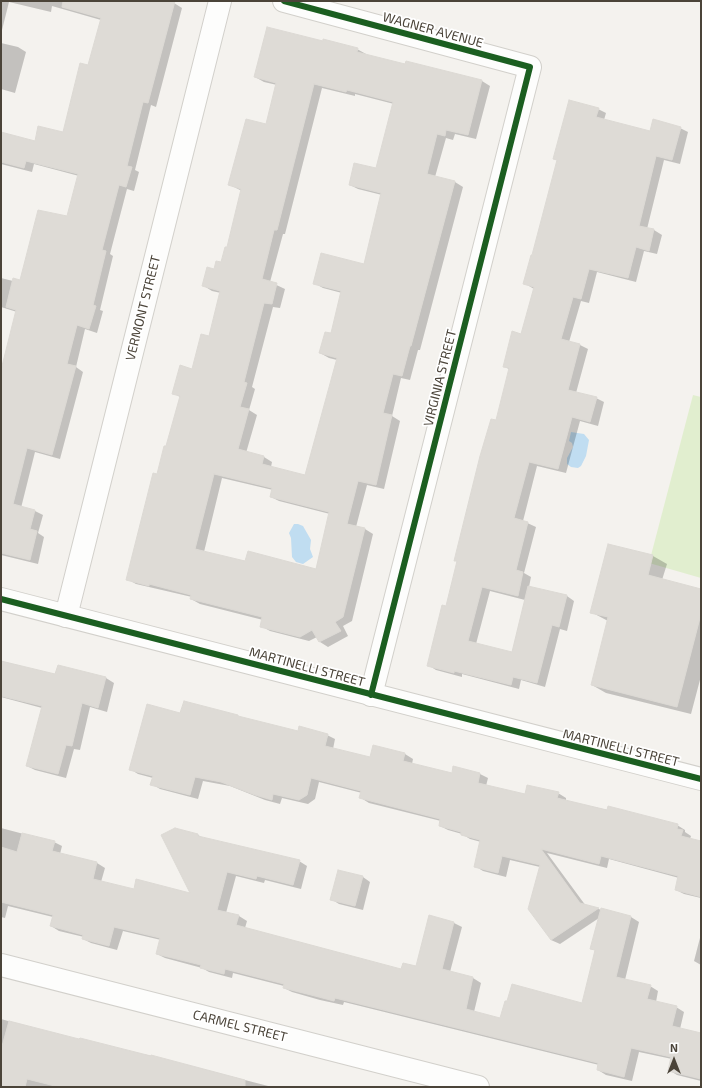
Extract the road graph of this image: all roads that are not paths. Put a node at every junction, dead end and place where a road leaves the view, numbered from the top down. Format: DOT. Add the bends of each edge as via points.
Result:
graph roads {
  1 [pos="220,1"];
  2 [pos="284,1"];
  3 [pos="530,67"];
  4 [pos="1,599"];
  5 [pos="66,616"];
  6 [pos="372,695"];
  7 [pos="701,779"];
  8 [pos="1,965"];
  9 [pos="478,1087"];
  1 -- 5 [label="street, VERMONT STREET"];
  2 -- 3 [label="street, WAGNER AVENUE"];
  3 -- 6 [label="street, VIRGINIA STREET"];
  4 -- 5 [label="street, MARTINELLI STREET"];
  5 -- 6 [label="street, MARTINELLI STREET"];
  6 -- 7 [label="street, MARTINELLI STREET"];
  8 -- 9 [label="street, CARMEL STREET"];
}
